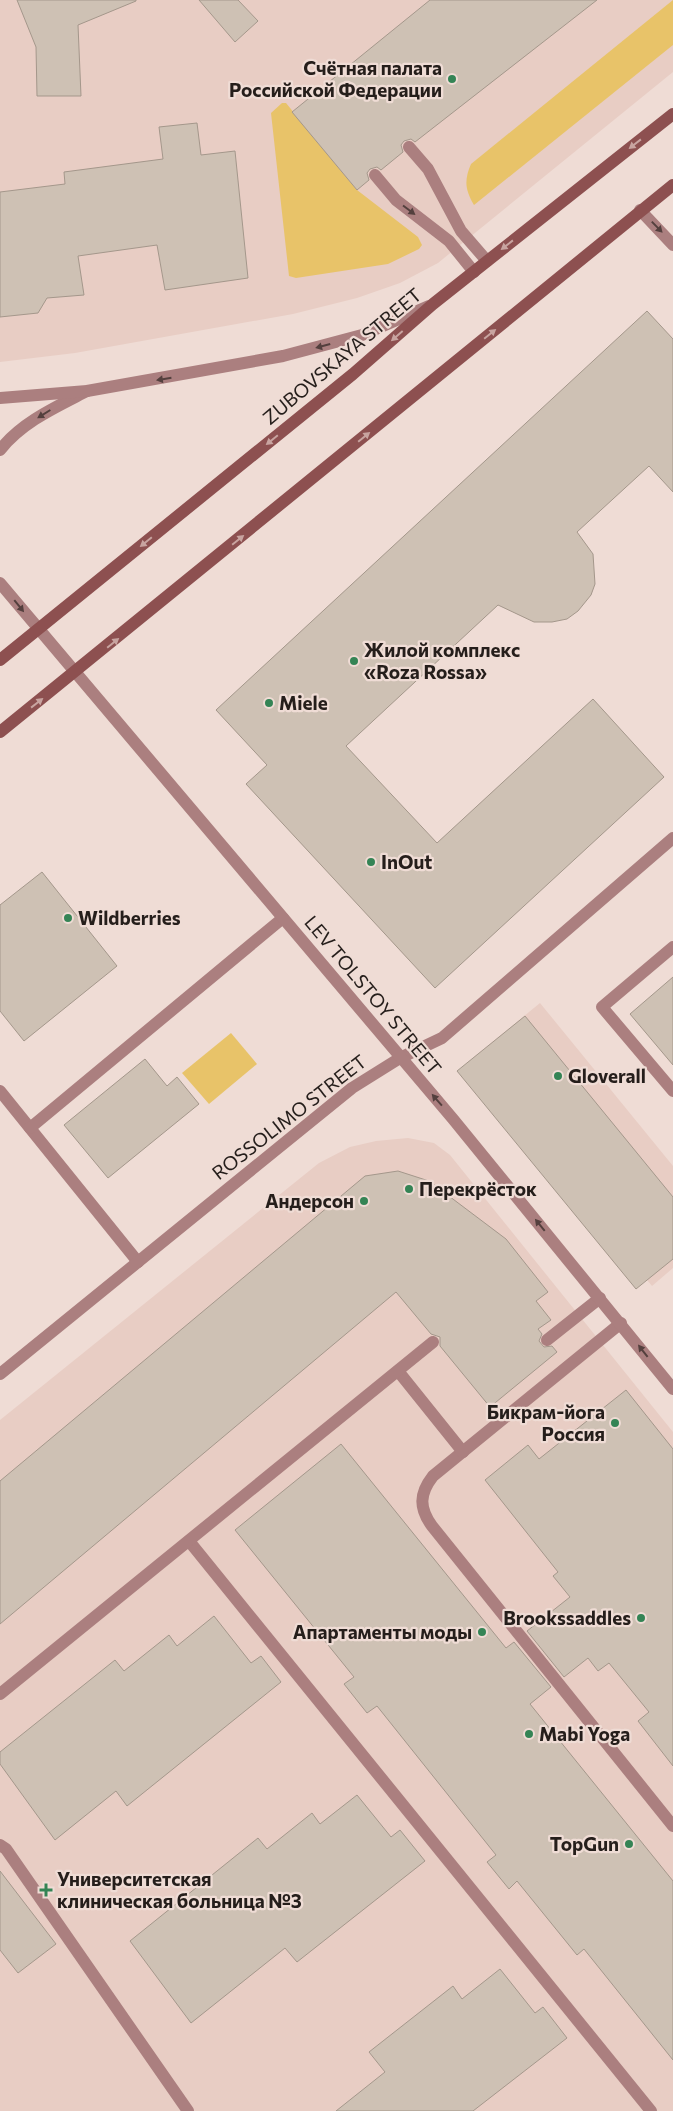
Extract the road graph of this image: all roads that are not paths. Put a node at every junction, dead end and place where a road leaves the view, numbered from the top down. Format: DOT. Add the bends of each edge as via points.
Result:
graph roads {
  1 [pos="673,114"];
  2 [pos="409,147"];
  3 [pos="375,175"];
  4 [pos="673,185"];
  5 [pos="640,210"];
  6 [pos="673,245"];
  7 [pos="487,262"];
  8 [pos="474,272"];
  9 [pos="433,304"];
  10 [pos="87,391"];
  11 [pos="0,398"];
  12 [pos="0,450"];
  13 [pos="0,583"];
  14 [pos="38,630"];
  15 [pos="0,660"];
  16 [pos="75,674"];
  17 [pos="0,732"];
  18 [pos="673,838"];
  19 [pos="283,918"];
  20 [pos="673,947"];
  21 [pos="400,1058"];
  22 [pos="0,1091"];
  23 [pos="673,1091"];
  24 [pos="30,1128"];
  25 [pos="138,1262"];
  26 [pos="600,1298"];
  27 [pos="621,1324"];
  28 [pos="547,1340"];
  29 [pos="433,1342"];
  30 [pos="398,1371"];
  31 [pos="0,1374"];
  32 [pos="673,1389"];
  33 [pos="463,1452"];
  34 [pos="189,1541"];
  35 [pos="0,1694"];
  36 [pos="673,1826"];
  37 [pos="0,1845"];
  38 [pos="188,2111"];
  39 [pos="651,2111"];
  1 -- 7 [label="main road, ZUBOVSKAYA STREET, one-way"];
  2 -- 7 [label="street" via="428,170 461,231"];
  3 -- 8 [label="street, one-way" via="396,200 449,241"];
  4 -- 5 [label="main road"];
  5 -- 6 [label="street, one-way"];
  16 -- 5 [label="main road, one-way"];
  7 -- 8 [label="main road, ZUBOVSKAYA STREET"];
  8 -- 9 [label="main road, ZUBOVSKAYA STREET"];
  9 -- 10 [label="street, one-way" via="362,335 283,356"];
  9 -- 14 [label="main road, ZUBOVSKAYA STREET, one-way" via="353,374"];
  10 -- 11 [label="street"];
  10 -- 12 [label="street, one-way" via="42,414"];
  13 -- 14 [label="street, LEV TOLSTOY STREET, one-way"];
  14 -- 15 [label="main road, ZUBOVSKAYA STREET"];
  14 -- 16 [label="street, LEV TOLSTOY STREET"];
  17 -- 16 [label="main road, one-way"];
  16 -- 19 [label="street, LEV TOLSTOY STREET"];
  18 -- 21 [label="street, ROSSOLIMO STREET" via="442,1038"];
  19 -- 21 [label="street, LEV TOLSTOY STREET"];
  19 -- 24 [label="street"];
  20 -- 23 [label="street" via="602,1007"];
  21 -- 25 [label="street, ROSSOLIMO STREET" via="352,1088"];
  26 -- 21 [label="street, LEV TOLSTOY STREET, one-way"];
  22 -- 24 [label="street"];
  24 -- 25 [label="street"];
  25 -- 31 [label="street, ROSSOLIMO STREET"];
  26 -- 27 [label="street, LEV TOLSTOY STREET"];
  26 -- 28 [label="street"];
  32 -- 27 [label="street, LEV TOLSTOY STREET, one-way"];
  27 -- 33 [label="street"];
  29 -- 30 [label="street"];
  30 -- 33 [label="street"];
  30 -- 34 [label="street"];
  33 -- 36 [label="street" via="433,1476 423,1489 424,1515"];
  34 -- 35 [label="street"];
  34 -- 39 [label="street"];
  37 -- 38 [label="street" via="6,1849"];
}
